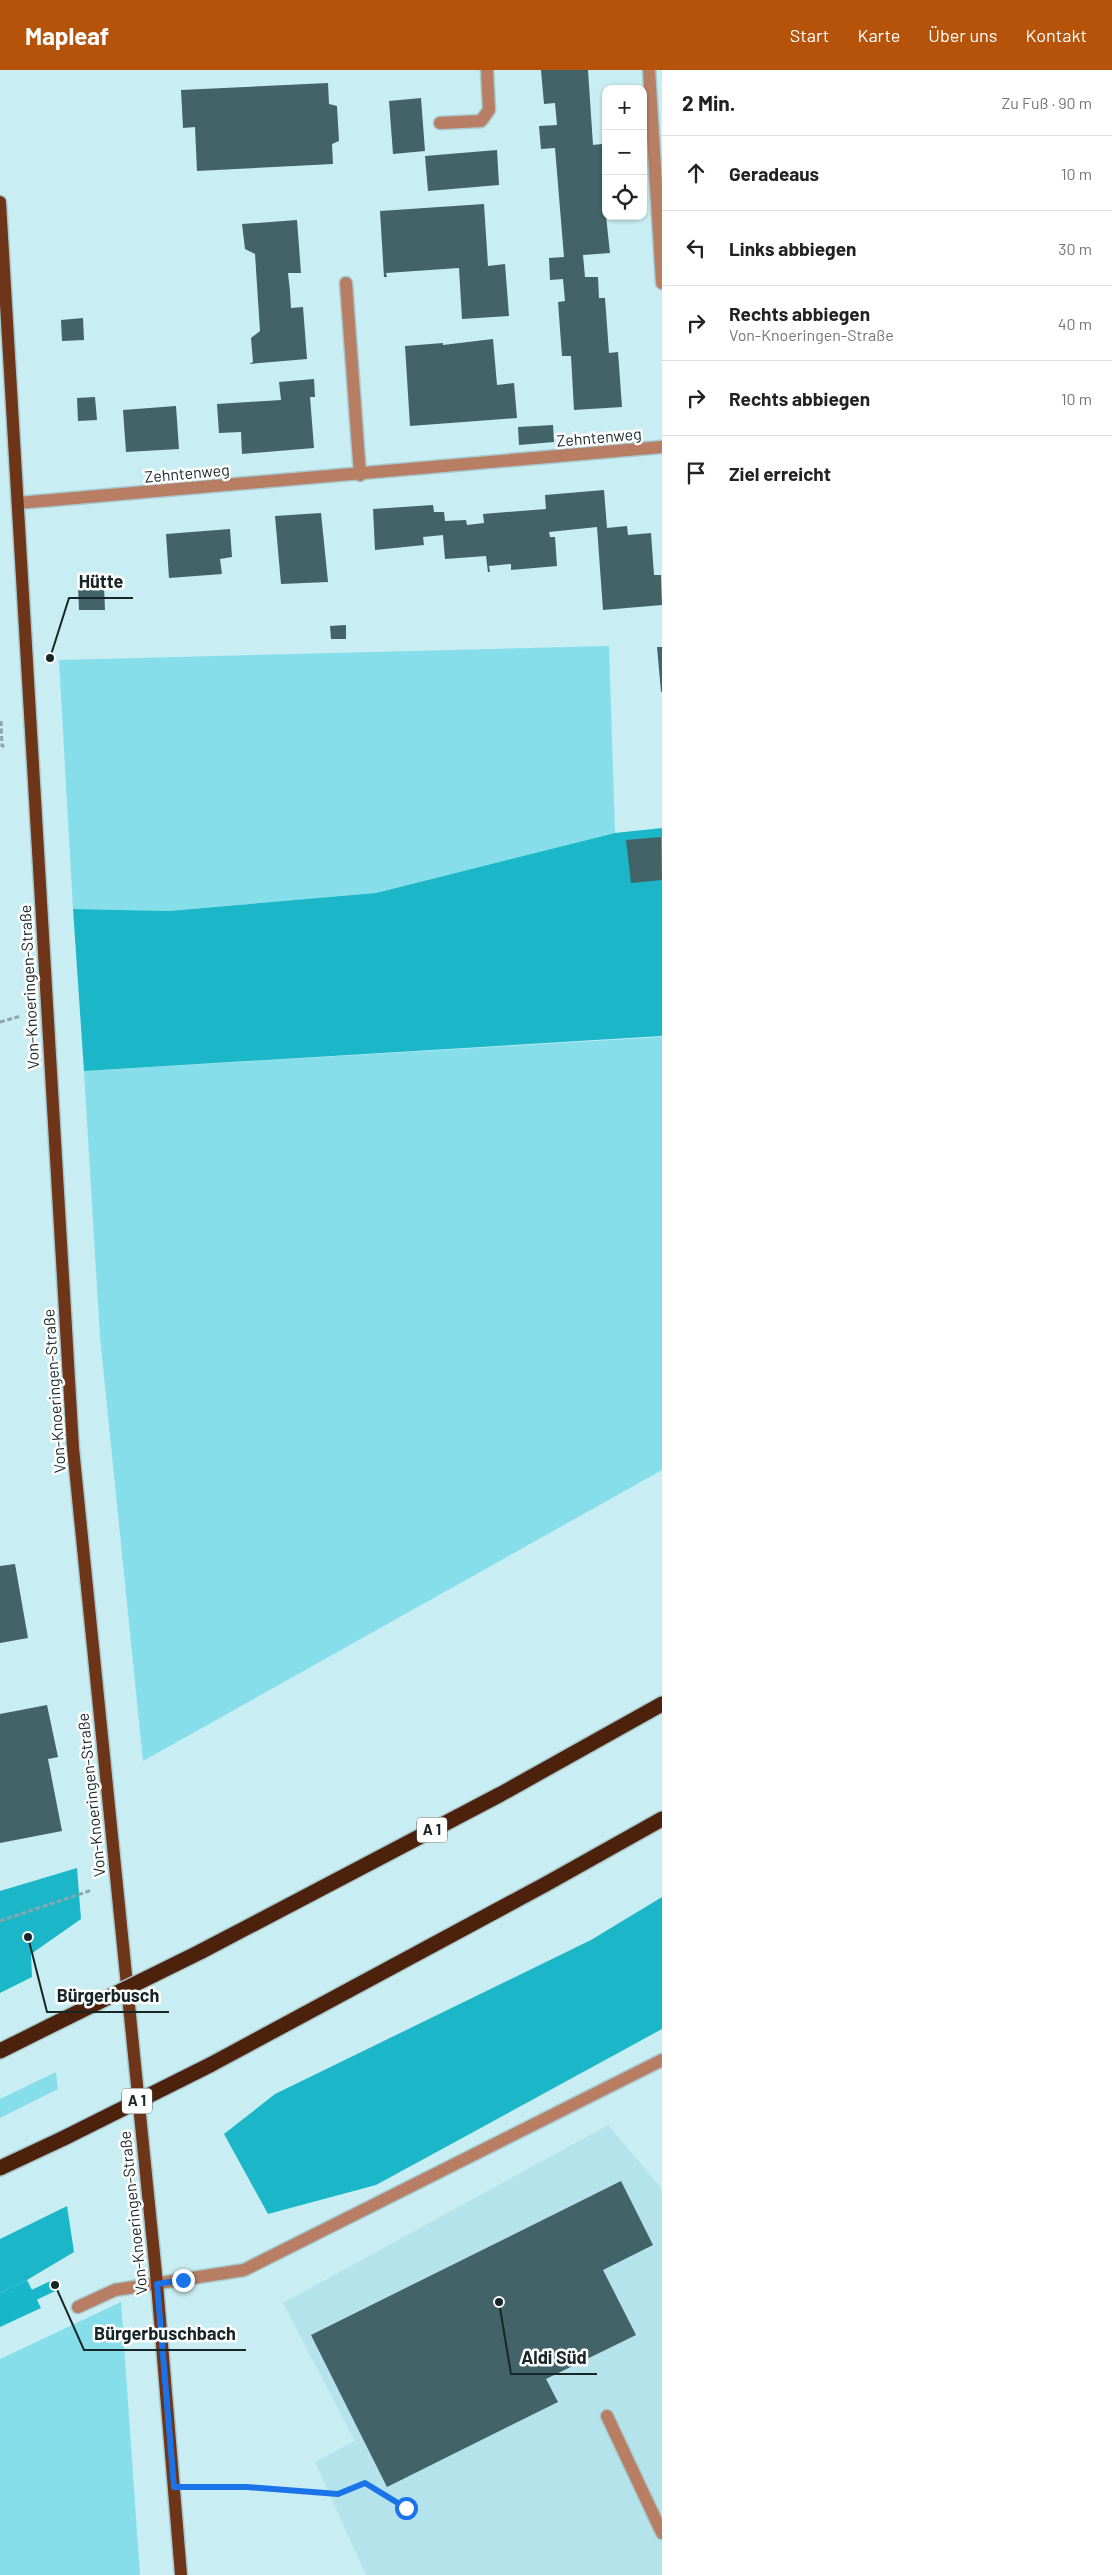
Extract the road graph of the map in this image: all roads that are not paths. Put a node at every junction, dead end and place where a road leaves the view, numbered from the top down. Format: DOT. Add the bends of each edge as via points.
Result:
graph roads {
  1 [pos="487,70"];
  2 [pos="649,70"];
  3 [pos="440,123"];
  4 [pos="0,202"];
  5 [pos="346,283"];
  6 [pos="662,283"];
  7 [pos="662,448"];
  8 [pos="360,475"];
  9 [pos="18,503"];
  10 [pos="662,1704"];
  11 [pos="662,1819"];
  12 [pos="0,2051"];
  13 [pos="662,2060"];
  14 [pos="0,2168"];
  15 [pos="157,2284"];
  16 [pos="78,2307"];
  17 [pos="607,2416"];
  18 [pos="662,2533"];
  19 [pos="182,2575"];
  1 -- 3 [label="street" via="489,110 481,121"];
  2 -- 6 [label="street"];
  4 -- 9 [label="main road, Von-Knoeringen-Straße"];
  5 -- 8 [label="street"];
  7 -- 8 [label="street, Zehntenweg"];
  8 -- 9 [label="street, Zehntenweg"];
  9 -- 15 [label="main road, Von-Knoeringen-Straße" via="73,1448"];
  10 -- 12 [label="highway, A 1, bridge" via="501,1794 200,1952"];
  11 -- 14 [label="highway, A 1, bridge" via="210,2065"];
  13 -- 15 [label="street" via="244,2270"];
  15 -- 16 [label="street" via="114,2290"];
  15 -- 19 [label="main road, Von-Knoeringen-Straße"];
  17 -- 18 [label="street"];
}
